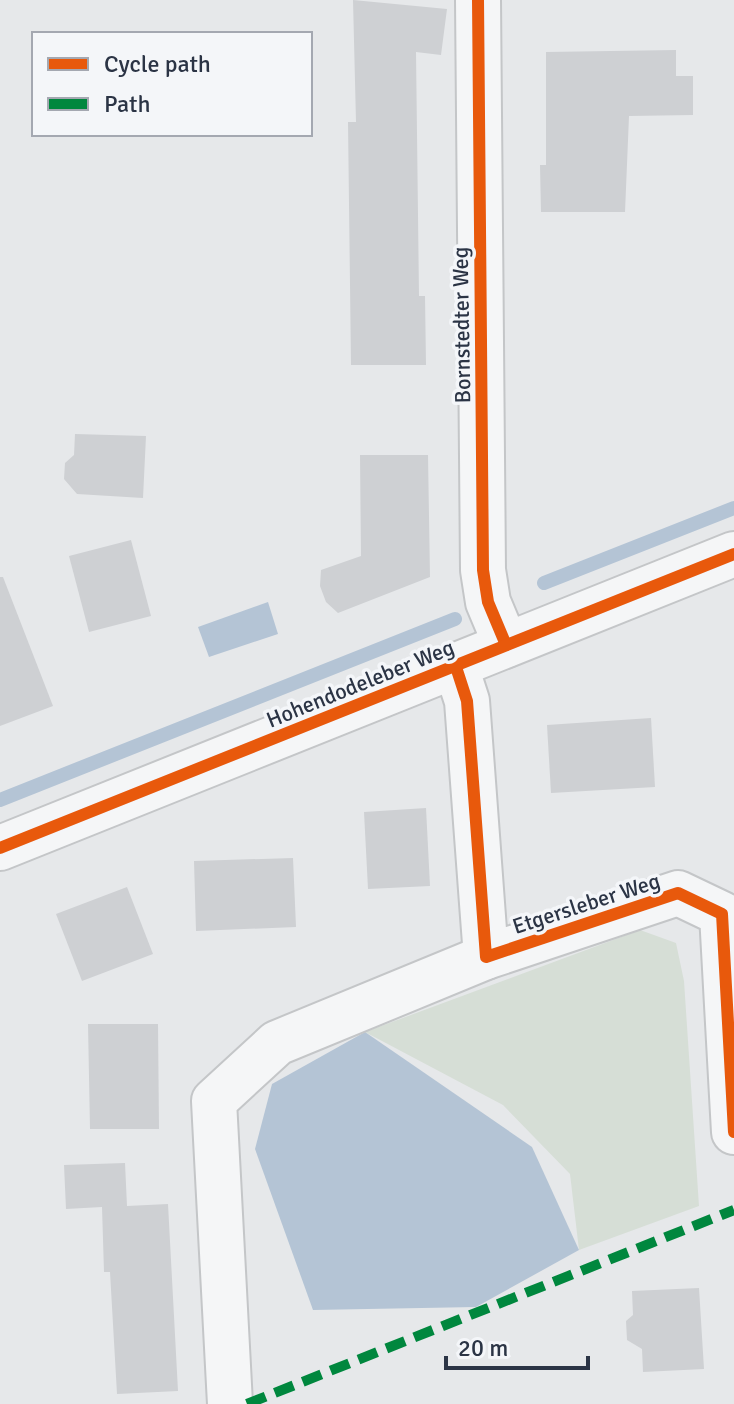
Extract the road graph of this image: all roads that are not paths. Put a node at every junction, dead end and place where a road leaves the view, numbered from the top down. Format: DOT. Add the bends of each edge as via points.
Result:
graph roads {
  1 [pos="478,0"];
  2 [pos="734,554"];
  3 [pos="506,645"];
  4 [pos="456,667"];
  5 [pos="0,848"];
  6 [pos="486,957"];
  7 [pos="734,1132"];
  8 [pos="230,1404"];
  1 -- 3 [label="street, Bornstedter Weg" via="483,570 488,602"];
  2 -- 3 [label="street, Hohendodeleber Weg"];
  3 -- 4 [label="street, Hohendodeleber Weg"];
  4 -- 5 [label="street, Hohendodeleber Weg"];
  4 -- 6 [label="street, Etgersleber Weg" via="467,701"];
  6 -- 7 [label="street, Etgersleber Weg" via="678,893 722,914"];
  6 -- 8 [label="street, Etgersleber Weg" via="277,1043 214,1101"];
}
